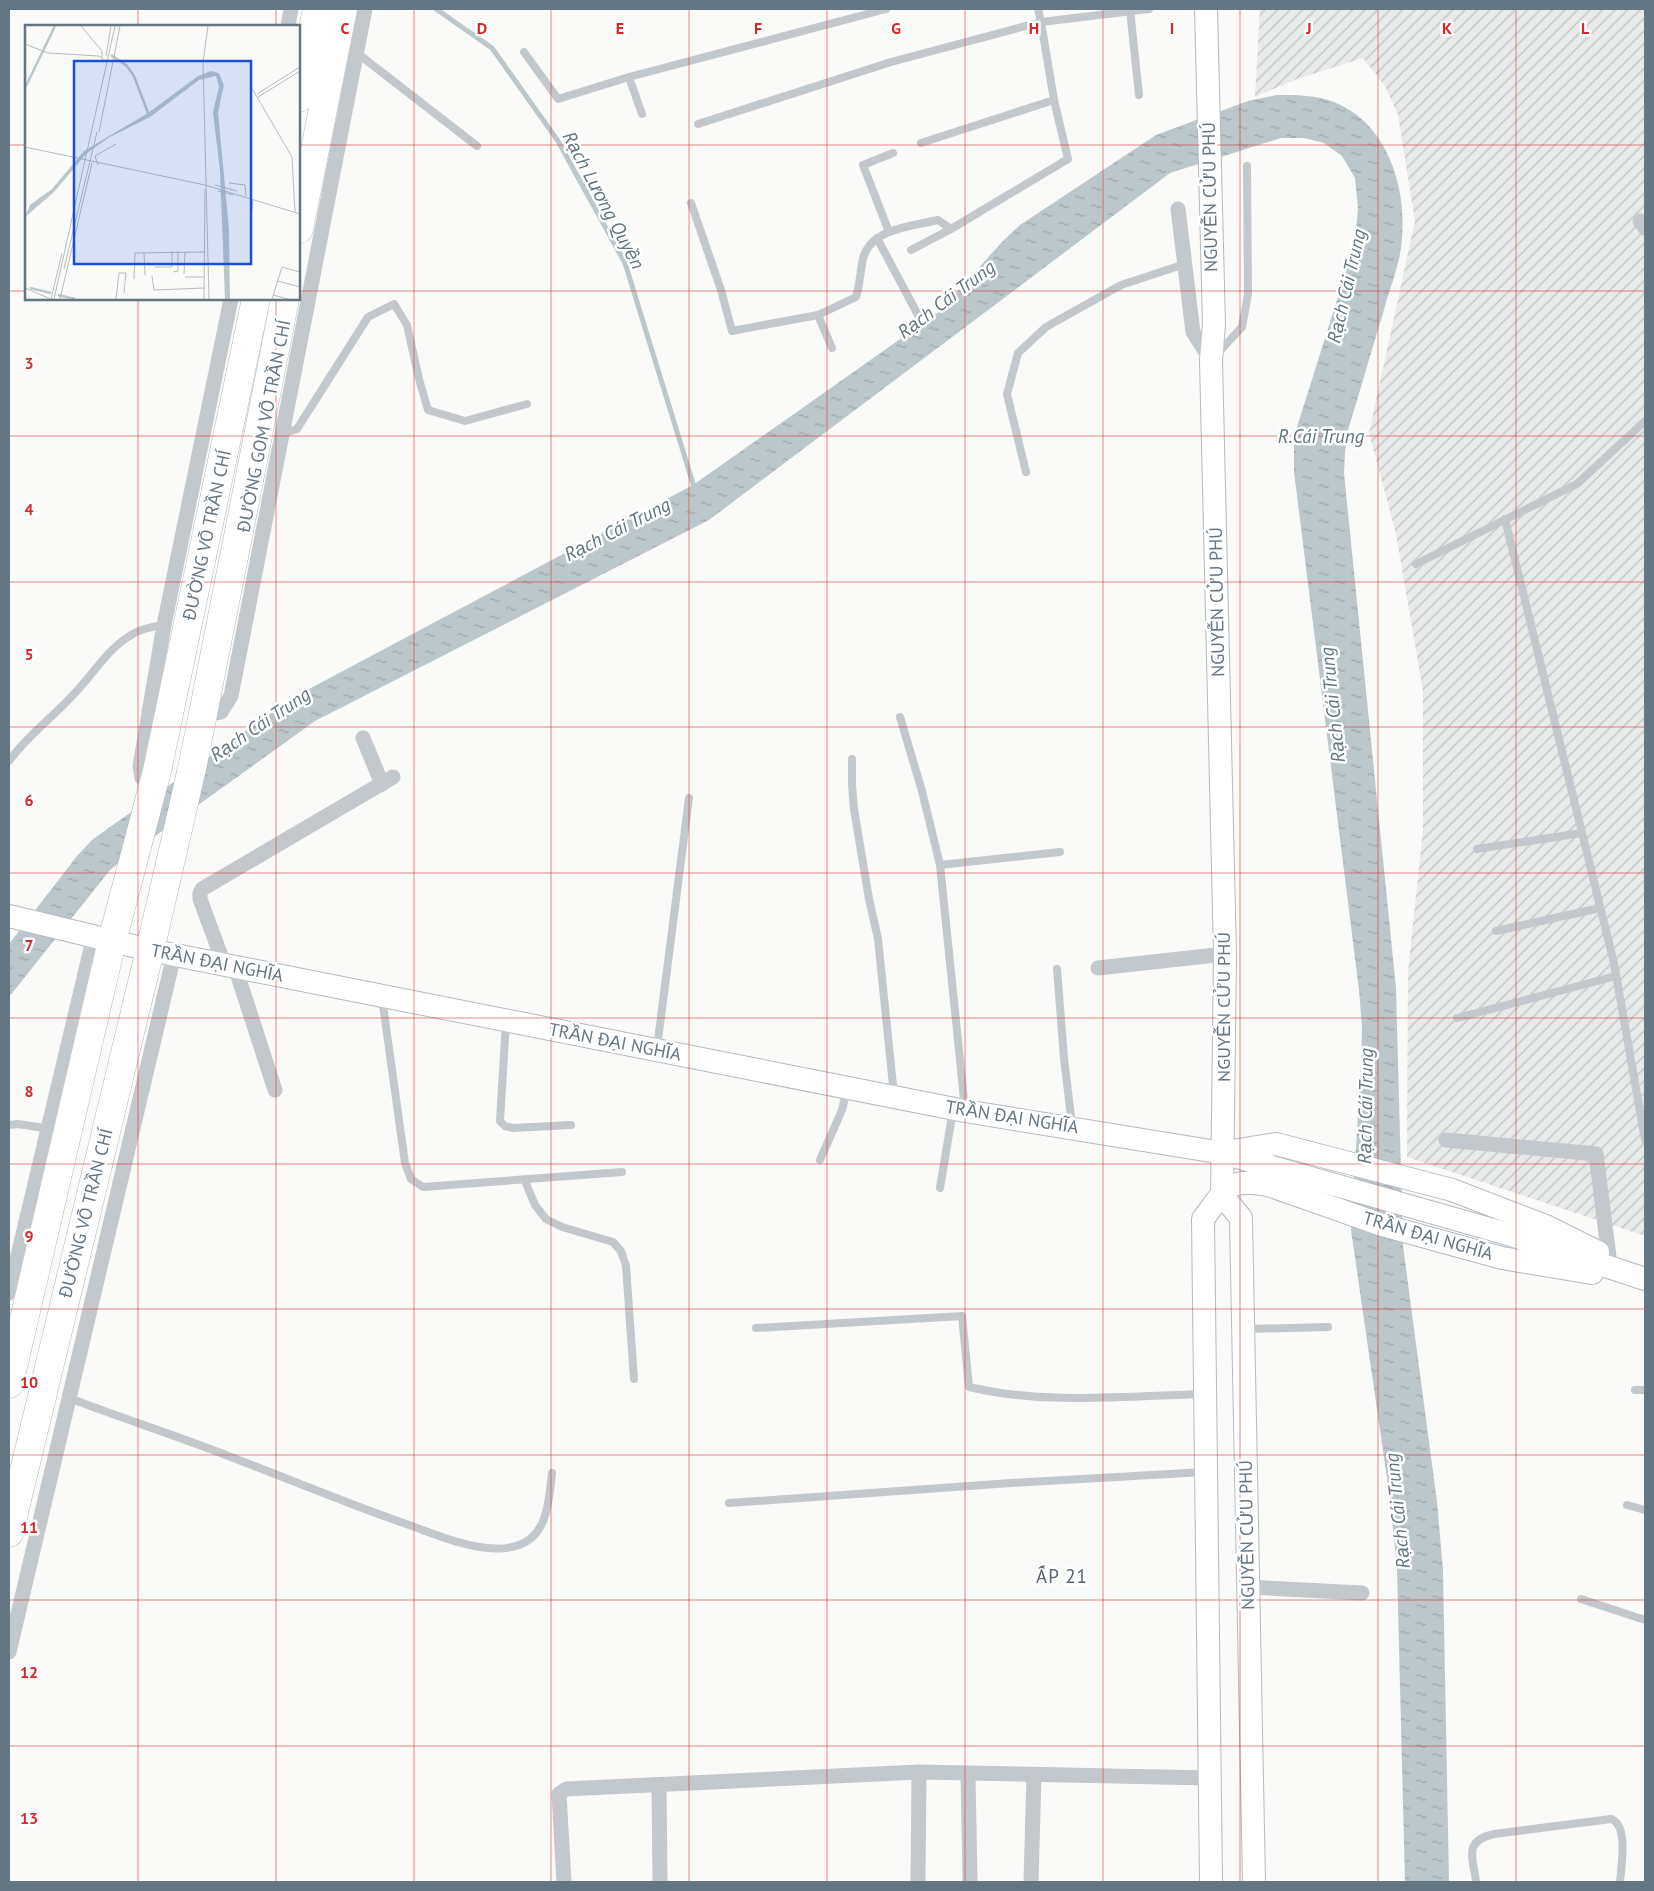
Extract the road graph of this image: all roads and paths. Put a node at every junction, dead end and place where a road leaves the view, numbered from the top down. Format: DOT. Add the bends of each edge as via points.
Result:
graph roads {
  1 [pos="292,9"];
  2 [pos="343,9"];
  3 [pos="365,9"];
  4 [pos="886,9"];
  5 [pos="1038,9"];
  6 [pos="1149,9"];
  7 [pos="1206,9"];
  8 [pos="1130,10"];
  9 [pos="311,13"];
  10 [pos="1041,22"];
  11 [pos="288,25"];
  12 [pos="357,52"];
  13 [pos="524,52"];
  14 [pos="629,77"];
  15 [pos="300,91"];
  16 [pos="1139,95"];
  17 [pos="1054,100"];
  18 [pos="642,114"];
  19 [pos="698,124"];
  20 [pos="921,143"];
  21 [pos="477,146"];
  22 [pos="893,153"];
  23 [pos="1247,166"];
  24 [pos="691,202"];
  25 [pos="1178,209"];
  26 [pos="300,224"];
  27 [pos="951,229"];
  28 [pos="889,232"];
  29 [pos="877,238"];
  30 [pos="911,250"];
  31 [pos="1185,264"];
  32 [pos="231,300"];
  33 [pos="256,300"];
  34 [pos="285,300"];
  35 [pos="818,315"];
  36 [pos="918,315"];
  37 [pos="832,348"];
  38 [pos="1211,360"];
  39 [pos="527,404"];
  40 [pos="1645,421"];
  41 [pos="282,434"];
  42 [pos="1026,472"];
  43 [pos="1506,519"];
  44 [pos="1416,564"];
  45 [pos="164,625"];
  46 [pos="202,715"];
  47 [pos="900,717"];
  48 [pos="363,738"];
  49 [pos="852,759"];
  50 [pos="9,761"];
  51 [pos="154,780"];
  52 [pos="690,798"];
  53 [pos="1582,833"];
  54 [pos="1478,849"];
  55 [pos="1060,852"];
  56 [pos="940,865"];
  57 [pos="1600,908"];
  58 [pos="13,917"];
  59 [pos="1496,931"];
  60 [pos="96,937"];
  61 [pos="162,952"];
  62 [pos="1225,954"];
  63 [pos="229,966"];
  64 [pos="1098,968"];
  65 [pos="1057,969"];
  66 [pos="1616,976"];
  67 [pos="382,996"];
  68 [pos="1457,1018"];
  69 [pos="506,1020"];
  70 [pos="657,1050"];
  71 [pos="848,1088"];
  72 [pos="275,1090"];
  73 [pos="894,1097"];
  74 [pos="1223,1108"];
  75 [pos="959,1110"];
  76 [pos="9,1125"];
  77 [pos="571,1125"];
  78 [pos="1072,1127"];
  79 [pos="58,1130"];
  80 [pos="1446,1140"];
  81 [pos="1645,1140"];
  82 [pos="1276,1144"];
  83 [pos="1223,1153"];
  84 [pos="820,1160"];
  85 [pos="622,1172"];
  86 [pos="525,1181"];
  87 [pos="1268,1185"];
  88 [pos="940,1188"];
  89 [pos="1222,1195"];
  90 [pos="1338,1198"];
  91 [pos="1609,1257"];
  92 [pos="1645,1274"];
  93 [pos="1645,1279"];
  94 [pos="1645,1283"];
  95 [pos="9,1292"];
  96 [pos="1328,1327"];
  97 [pos="756,1328"];
  98 [pos="1243,1329"];
  99 [pos="634,1379"];
  100 [pos="9,1384"];
  101 [pos="1635,1390"];
  102 [pos="1645,1390"];
  103 [pos="1206,1394"];
  104 [pos="69,1398"];
  105 [pos="1206,1472"];
  106 [pos="552,1474"];
  107 [pos="729,1503"];
  108 [pos="1627,1505"];
  109 [pos="1645,1510"];
  110 [pos="9,1533"];
  111 [pos="1248,1587"];
  112 [pos="1362,1593"];
  113 [pos="1582,1599"];
  114 [pos="1645,1620"];
  115 [pos="9,1652"];
  116 [pos="919,1772"];
  117 [pos="968,1774"];
  118 [pos="1034,1775"];
  119 [pos="1210,1778"];
  120 [pos="659,1784"];
  121 [pos="564,1882"];
  122 [pos="660,1882"];
  123 [pos="918,1882"];
  124 [pos="970,1882"];
  125 [pos="1031,1882"];
  126 [pos="1211,1882"];
  127 [pos="1254,1882"];
  128 [pos="1476,1882"];
  129 [pos="1620,1882"];
  1 -- 11 [label="street"];
  2 -- 26 [label="highway"];
  3 -- 12 [label="street, ĐƯỜNG GOM VÕ TRẦN CHÍ"];
  4 -- 14 [label="lane"];
  5 -- 10 [label="lane"];
  6 -- 8 [label="lane"];
  7 -- 38 [label="main road, NGUYỄN CỬU PHÚ" via="1214,325"];
  8 -- 10 [label="lane"];
  8 -- 16 [label="lane"];
  9 -- 15 [label="highway"];
  10 -- 17 [label="lane"];
  10 -- 19 [label="lane" via="891,62"];
  12 -- 21 [label="lane"];
  12 -- 41 [label="street, ĐƯỜNG GOM VÕ TRẦN CHÍ"];
  13 -- 14 [label="lane" via="558,99"];
  14 -- 18 [label="lane"];
  17 -- 20 [label="lane"];
  17 -- 27 [label="lane" via="1068,159"];
  22 -- 28 [label="lane" via="863,165"];
  23 -- 38 [label="lane" via="1248,294 1242,327"];
  24 -- 35 [label="lane" via="732,331"];
  25 -- 31 [label="street"];
  27 -- 28 [label="lane" via="938,220"];
  27 -- 30 [label="lane"];
  28 -- 29 [label="lane"];
  29 -- 35 [label="lane" via="865,251 856,297"];
  29 -- 36 [label="lane"];
  31 -- 38 [label="street" via="1192,332"];
  31 -- 42 [label="lane" via="1121,285 1046,327 1018,353 1007,394"];
  32 -- 45 [label="street"];
  33 -- 51 [label="highway, ĐƯỜNG VÕ TRẦN CHÍ"];
  34 -- 46 [label="highway, ĐƯỜNG VÕ TRẦN CHÍ"];
  35 -- 37 [label="lane"];
  38 -- 62 [label="main road, NGUYỄN CỬU PHÚ"];
  39 -- 41 [label="lane" via="465,421 428,410 407,325 394,304 368,317 298,429"];
  40 -- 43 [label="lane" via="1577,484"];
  41 -- 46 [label="street, ĐƯỜNG GOM VÕ TRẦN CHÍ" via="231,696 222,712"];
  43 -- 44 [label="lane"];
  43 -- 53 [label="lane"];
  45 -- 50 [label="lane" via="127,637 35,730"];
  45 -- 51 [label="street" via="139,769 142,778"];
  46 -- 61 [label="highway, ĐƯỜNG VÕ TRẦN CHÍ" via="163,893"];
  47 -- 56 [label="lane"];
  48 -- 63 [label="street" via="387,781 202,889 200,899"];
  49 -- 73 [label="lane" via="854,809 878,939"];
  51 -- 60 [label="highway, ĐƯỜNG VÕ TRẦN CHÍ" via="127,884"];
  52 -- 70 [label="lane"];
  53 -- 54 [label="lane"];
  53 -- 57 [label="lane"];
  55 -- 56 [label="lane"];
  56 -- 75 [label="lane"];
  57 -- 59 [label="lane"];
  57 -- 66 [label="lane"];
  58 -- 60 [label="main road, TRẦN ĐẠI NGHĨA"];
  60 -- 61 [label="main road, TRẦN ĐẠI NGHĨA"];
  60 -- 79 [label="highway, ĐƯỜNG VÕ TRẦN CHÍ"];
  61 -- 63 [label="main road, TRẦN ĐẠI NGHĨA"];
  61 -- 104 [label="street"];
  61 -- 110 [label="highway, ĐƯỜNG VÕ TRẦN CHÍ"];
  62 -- 64 [label="street"];
  62 -- 74 [label="main road, NGUYỄN CỬU PHÚ"];
  63 -- 67 [label="main road, TRẦN ĐẠI NGHĨA"];
  63 -- 72 [label="street"];
  65 -- 78 [label="lane"];
  66 -- 68 [label="lane"];
  66 -- 81 [label="lane"];
  67 -- 69 [label="main road, TRẦN ĐẠI NGHĨA"];
  67 -- 86 [label="lane" via="405,1163 411,1179 423,1186"];
  69 -- 70 [label="main road, TRẦN ĐẠI NGHĨA"];
  69 -- 77 [label="lane" via="500,1121 512,1128"];
  70 -- 71 [label="main road, TRẦN ĐẠI NGHĨA"];
  71 -- 73 [label="main road, TRẦN ĐẠI NGHĨA"];
  71 -- 84 [label="lane"];
  73 -- 75 [label="main road, TRẦN ĐẠI NGHĨA"];
  74 -- 82 [label="main road" via="1239,1131"];
  74 -- 83 [label="main road, NGUYỄN CỬU PHÚ"];
  75 -- 78 [label="main road, TRẦN ĐẠI NGHĨA"];
  75 -- 88 [label="lane"];
  76 -- 79 [label="lane"];
  78 -- 83 [label="main road, TRẦN ĐẠI NGHĨA"];
  79 -- 95 [label="street"];
  79 -- 100 [label="highway, ĐƯỜNG VÕ TRẦN CHÍ"];
  80 -- 91 [label="street" via="1596,1154"];
  82 -- 83 [label="main road, TRẦN ĐẠI NGHĨA"];
  82 -- 91 [label="main road, TRẦN ĐẠI NGHĨA" via="1452,1190 1548,1227"];
  83 -- 87 [label="main road, TRẦN ĐẠI NGHĨA"];
  83 -- 89 [label="main road, NGUYỄN CỬU PHÚ"];
  83 -- 90 [label="main road, TRẦN ĐẠI NGHĨA" via="1278,1167"];
  85 -- 86 [label="lane"];
  86 -- 99 [label="lane" via="535,1205 546,1219 614,1242 621,1251 626,1266"];
  87 -- 89 [label="main road" via="1240,1182 1230,1186"];
  87 -- 90 [label="main road, TRẦN ĐẠI NGHĨA"];
  89 -- 98 [label="main road, NGUYỄN CỬU PHÚ" via="1241,1218"];
  89 -- 103 [label="main road" via="1204,1219"];
  90 -- 93 [label="main road, TRẦN ĐẠI NGHĨA" via="1436,1214"];
  90 -- 94 [label="main road, TRẦN ĐẠI NGHĨA" via="1382,1224 1429,1238 1502,1258"];
  91 -- 92 [label="main road"];
  96 -- 98 [label="lane"];
  97 -- 103 [label="lane" via="962,1316 969,1387 996,1394 1077,1398"];
  98 -- 111 [label="main road, NGUYỄN CỬU PHÚ"];
  101 -- 102 [label="lane"];
  103 -- 105 [label="main road"];
  104 -- 106 [label="lane" via="235,1458 359,1508 460,1542 488,1548 520,1545 532,1538 545,1517"];
  104 -- 115 [label="street"];
  105 -- 107 [label="lane"];
  105 -- 119 [label="main road"];
  108 -- 109 [label="lane"];
  111 -- 112 [label="street"];
  111 -- 127 [label="main road, NGUYỄN CỬU PHÚ"];
  113 -- 114 [label="lane"];
  116 -- 117 [label="street"];
  116 -- 120 [label="street"];
  116 -- 123 [label="street"];
  117 -- 118 [label="street"];
  117 -- 124 [label="street"];
  118 -- 119 [label="street"];
  118 -- 125 [label="street"];
  119 -- 126 [label="main road"];
  120 -- 121 [label="street" via="566,1789 558,1794"];
  120 -- 122 [label="street"];
  128 -- 129 [label="lane" via="1473,1850 1478,1839 1494,1834 1611,1819 1622,1830"];
}
